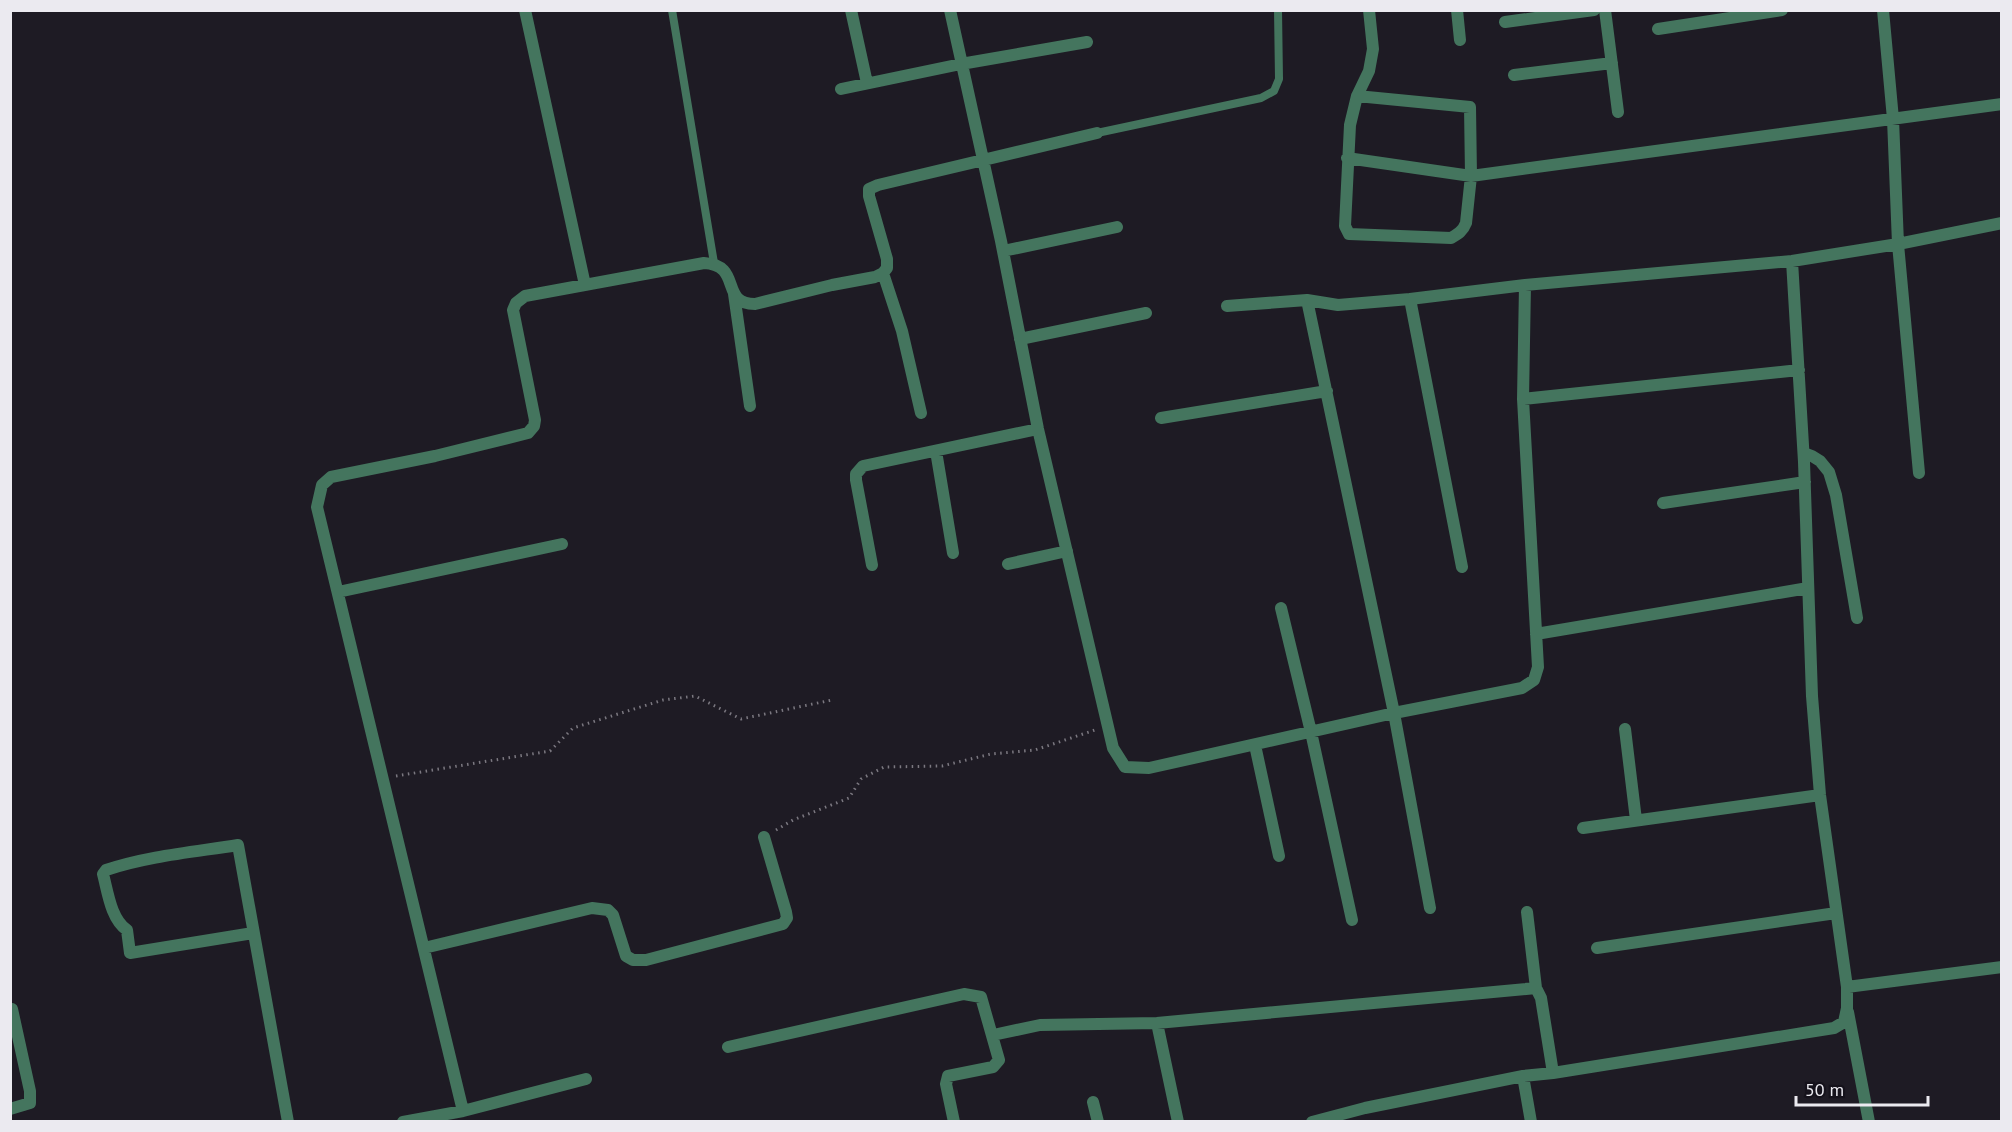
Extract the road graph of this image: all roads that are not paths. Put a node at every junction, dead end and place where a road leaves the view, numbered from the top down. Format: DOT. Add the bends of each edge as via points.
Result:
graph roads {
  1 [pos="525,10"];
  2 [pos="672,10"];
  3 [pos="851,10"];
  4 [pos="950,10"];
  5 [pos="1278,10"];
  6 [pos="1369,10"];
  7 [pos="1457,10"];
  8 [pos="1594,10"];
  9 [pos="1605,10"];
  10 [pos="1782,10"];
  11 [pos="1882,10"];
  12 [pos="1505,22"];
  13 [pos="1658,29"];
  14 [pos="1460,40"];
  15 [pos="1087,42"];
  16 [pos="1612,63"];
  17 [pos="962,64"];
  18 [pos="1514,75"];
  19 [pos="867,83"];
  20 [pos="841,89"];
  21 [pos="1357,96"];
  22 [pos="2001,104"];
  23 [pos="1617,112"];
  24 [pos="1893,119"];
  25 [pos="1097,133"];
  26 [pos="1347,158"];
  27 [pos="983,159"];
  28 [pos="1471,176"];
  29 [pos="2001,223"];
  30 [pos="1117,226"];
  31 [pos="1898,244"];
  32 [pos="1003,251"];
  33 [pos="1792,261"];
  34 [pos="714,263"];
  35 [pos="883,273"];
  36 [pos="585,285"];
  37 [pos="1525,285"];
  38 [pos="734,294"];
  39 [pos="1410,299"];
  40 [pos="1307,300"];
  41 [pos="1227,306"];
  42 [pos="1146,313"];
  43 [pos="1020,339"];
  44 [pos="1799,370"];
  45 [pos="1327,391"];
  46 [pos="1523,399"];
  47 [pos="750,406"];
  48 [pos="921,413"];
  49 [pos="1161,418"];
  50 [pos="1038,429"];
  51 [pos="936,452"];
  52 [pos="1803,453"];
  53 [pos="1919,473"];
  54 [pos="1805,482"];
  55 [pos="1663,503"];
  56 [pos="562,544"];
  57 [pos="1066,551"];
  58 [pos="953,553"];
  59 [pos="872,564"];
  60 [pos="1008,564"];
  61 [pos="1462,567"];
  62 [pos="1808,588"];
  63 [pos="338,592"];
  64 [pos="1281,608"];
  65 [pos="1857,618"];
  66 [pos="1536,634"];
  67 [pos="1394,713"];
  68 [pos="1625,729"];
  69 [pos="1311,732"];
  70 [pos="1255,745"];
  71 [pos="1820,795"];
  72 [pos="1636,820"];
  73 [pos="1583,828"];
  74 [pos="764,837"];
  75 [pos="1279,856"];
  76 [pos="1430,908"];
  77 [pos="1527,912"];
  78 [pos="1836,913"];
  79 [pos="1352,920"];
  80 [pos="253,933"];
  81 [pos="424,948"];
  82 [pos="1597,948"];
  83 [pos="2001,967"];
  84 [pos="1847,987"];
  85 [pos="1536,988"];
  86 [pos="1847,1008"];
  87 [pos="12,1009"];
  88 [pos="1156,1023"];
  89 [pos="993,1035"];
  90 [pos="728,1047"];
  91 [pos="1553,1073"];
  92 [pos="1523,1076"];
  93 [pos="586,1079"];
  94 [pos="1093,1102"];
  95 [pos="10,1109"];
  96 [pos="464,1111"];
  97 [pos="288,1122"];
  98 [pos="403,1122"];
  99 [pos="954,1122"];
  100 [pos="1098,1122"];
  101 [pos="1178,1122"];
  102 [pos="1312,1122"];
  103 [pos="1531,1122"];
  104 [pos="1869,1122"];
  1 -- 36 [label="street"];
  2 -- 34 [label="lane"];
  3 -- 19 [label="street"];
  4 -- 17 [label="street"];
  5 -- 25 [label="lane" via="1279,80 1274,91 1261,98"];
  6 -- 21 [label="street" via="1373,49 1369,71"];
  7 -- 14 [label="street"];
  8 -- 12 [label="street"];
  9 -- 16 [label="street"];
  10 -- 13 [label="street"];
  11 -- 24 [label="street"];
  15 -- 17 [label="street"];
  16 -- 18 [label="street"];
  16 -- 23 [label="street"];
  17 -- 19 [label="street"];
  17 -- 27 [label="street"];
  19 -- 20 [label="street"];
  21 -- 26 [label="street"];
  21 -- 28 [label="street" via="1470,107"];
  22 -- 24 [label="street"];
  24 -- 28 [label="street"];
  24 -- 31 [label="street"];
  25 -- 27 [label="street"];
  26 -- 28 [label="street"];
  26 -- 28 [label="street" via="1345,226 1349,234 1451,238 1466,223"];
  27 -- 32 [label="street"];
  27 -- 35 [label="street" via="869,189 887,260"];
  29 -- 31 [label="street"];
  30 -- 32 [label="street"];
  31 -- 33 [label="street"];
  31 -- 53 [label="street"];
  32 -- 43 [label="street"];
  33 -- 37 [label="street"];
  33 -- 44 [label="street"];
  34 -- 36 [label="street"];
  34 -- 38 [label="street" via="724,270"];
  35 -- 38 [label="street" via="755,304 739,301"];
  35 -- 48 [label="street" via="902,331"];
  36 -- 63 [label="street" via="525,296 513,310 535,420 528,433 331,477 322,485 317,507"];
  37 -- 39 [label="street"];
  37 -- 46 [label="street"];
  38 -- 47 [label="street"];
  39 -- 40 [label="street" via="1338,305"];
  39 -- 61 [label="street"];
  40 -- 41 [label="street"];
  40 -- 45 [label="street"];
  42 -- 43 [label="street"];
  43 -- 50 [label="street"];
  44 -- 46 [label="street"];
  44 -- 52 [label="street"];
  45 -- 49 [label="street"];
  45 -- 67 [label="street"];
  46 -- 66 [label="street"];
  50 -- 51 [label="street"];
  50 -- 57 [label="street"];
  51 -- 58 [label="street"];
  51 -- 59 [label="street" via="864,466 856,474"];
  52 -- 54 [label="street"];
  52 -- 65 [label="street" via="1820,461 1829,472"];
  54 -- 55 [label="street"];
  54 -- 62 [label="street"];
  56 -- 63 [label="street"];
  57 -- 60 [label="street"];
  57 -- 70 [label="street" via="1113,748 1125,767 1149,768"];
  62 -- 66 [label="street"];
  62 -- 71 [label="street"];
  63 -- 81 [label="street"];
  64 -- 69 [label="street"];
  66 -- 67 [label="street" via="1538,667 1534,680 1522,688"];
  67 -- 69 [label="street"];
  67 -- 76 [label="street"];
  68 -- 72 [label="street"];
  69 -- 70 [label="street"];
  69 -- 79 [label="street"];
  70 -- 75 [label="street"];
  71 -- 72 [label="street"];
  71 -- 78 [label="street"];
  72 -- 73 [label="street"];
  74 -- 81 [label="street" via="786,912 783,924 646,960 633,960 626,956 613,915 608,910 592,908"];
  77 -- 85 [label="street"];
  78 -- 82 [label="street"];
  78 -- 84 [label="street"];
  80 -- 80 [label="street" via="238,845 149,859 113,867 104,874 119,925 127,930 130,953"];
  80 -- 97 [label="street"];
  81 -- 96 [label="street"];
  83 -- 84 [label="street"];
  84 -- 86 [label="street"];
  85 -- 88 [label="street"];
  85 -- 91 [label="street"];
  86 -- 91 [label="street" via="1844,1022 1834,1028"];
  86 -- 104 [label="street"];
  87 -- 95 [label="street" via="30,1103"];
  88 -- 89 [label="street" via="1040,1025"];
  88 -- 101 [label="street"];
  89 -- 90 [label="street" via="981,997 964,994"];
  89 -- 99 [label="street" via="999,1060 993,1067 948,1076 946,1084"];
  91 -- 92 [label="street"];
  92 -- 102 [label="street"];
  92 -- 103 [label="street"];
  93 -- 96 [label="street"];
  94 -- 100 [label="street"];
  96 -- 98 [label="street"];
}
